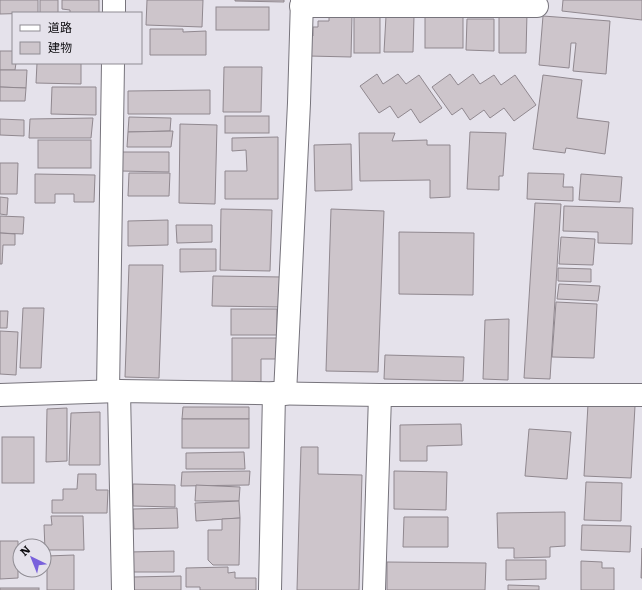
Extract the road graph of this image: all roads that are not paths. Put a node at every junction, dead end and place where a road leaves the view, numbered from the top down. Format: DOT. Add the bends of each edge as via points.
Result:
graph roads {
  1 [pos="114,0"];
  2 [pos="302,3"];
  3 [pos="537,6"];
  4 [pos="114,12"];
  5 [pos="113,64"];
  6 [pos="114,391"];
  7 [pos="280,393"];
  8 [pos="642,394"];
  9 [pos="0,395"];
  10 [pos="380,395"];
  11 [pos="123,590"];
  12 [pos="270,590"];
  13 [pos="374,590"];
  1 -- 4 [label="street"];
  2 -- 3 [label="street"];
  2 -- 7 [label="street" via="299,103"];
  5 -- 6 [label="street"];
  6 -- 7 [label="street"];
  6 -- 9 [label="street"];
  6 -- 11 [label="street"];
  7 -- 10 [label="street"];
  7 -- 12 [label="street"];
  8 -- 10 [label="street"];
  10 -- 13 [label="street"];
}
